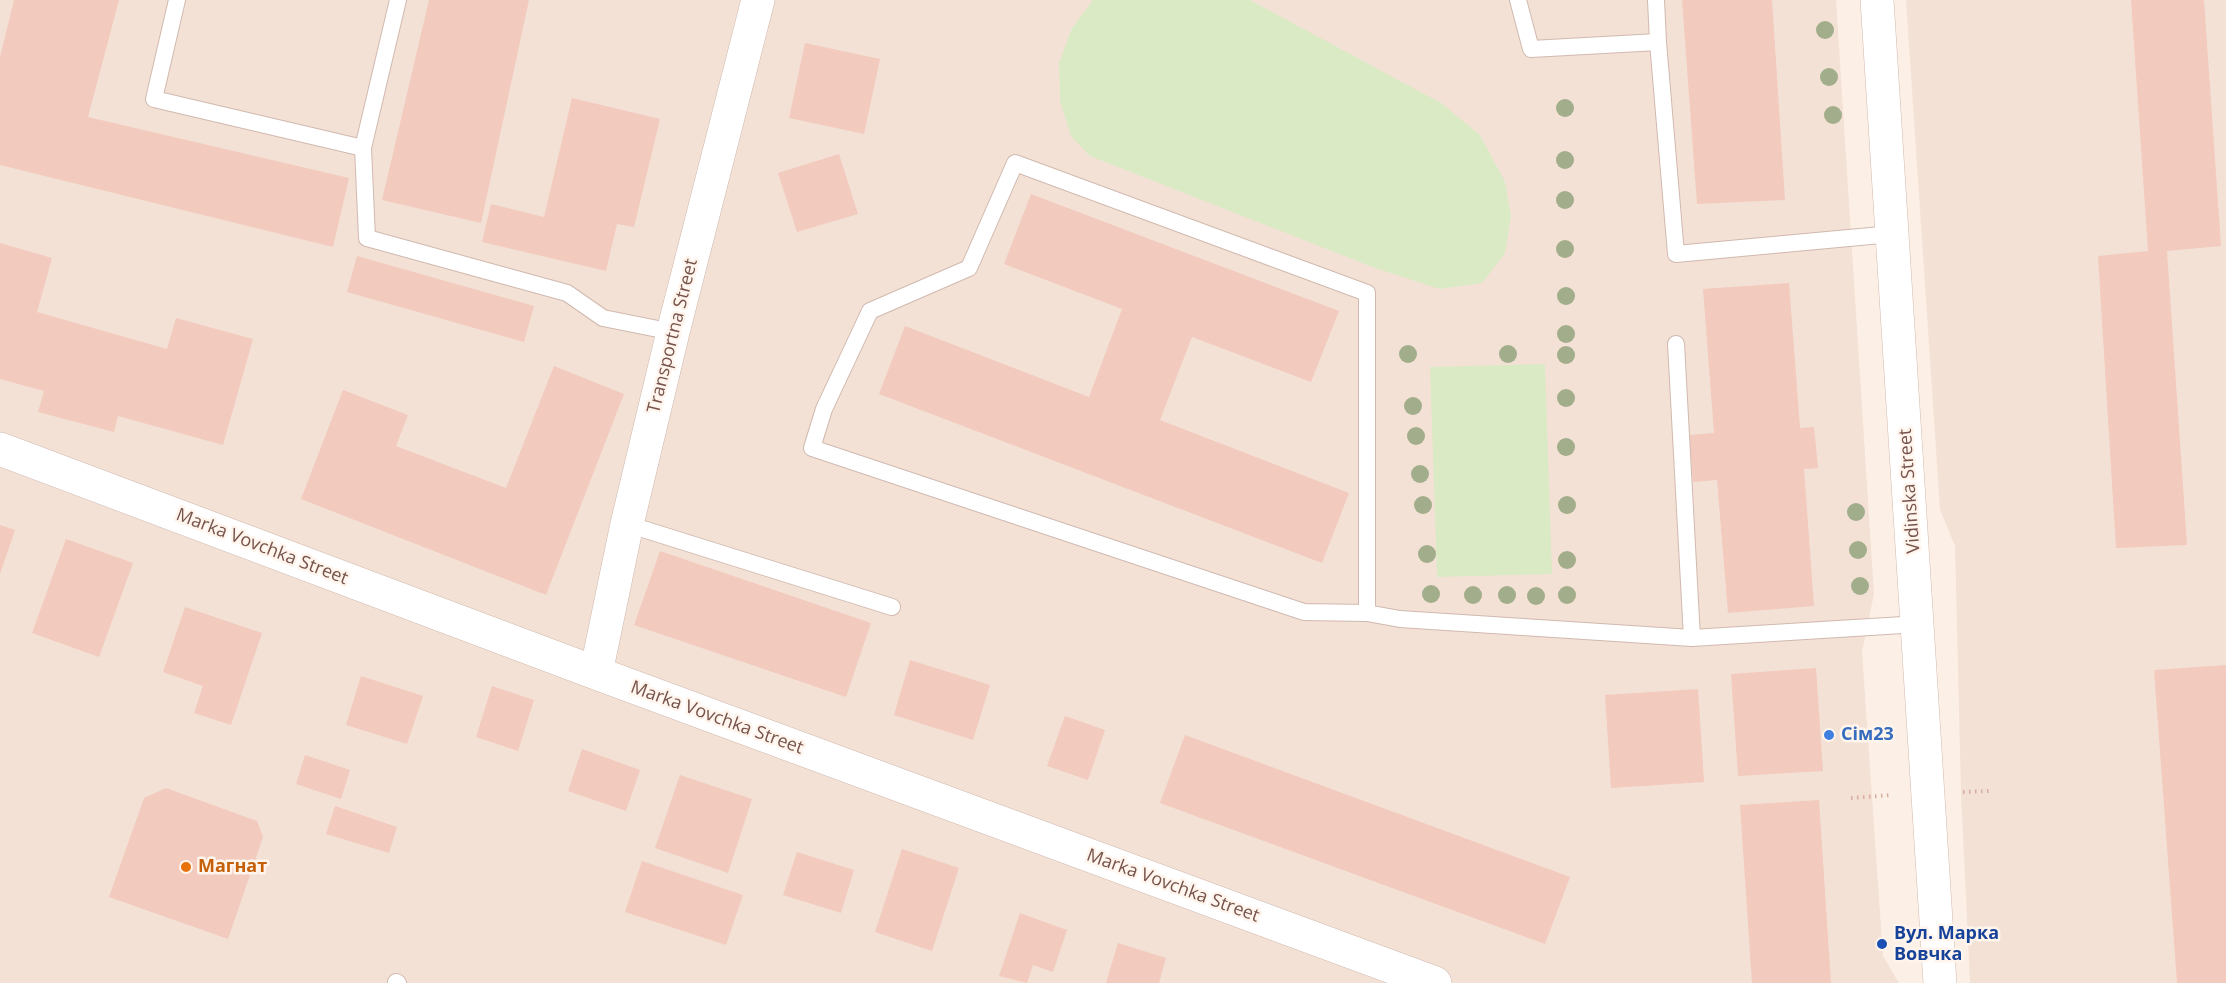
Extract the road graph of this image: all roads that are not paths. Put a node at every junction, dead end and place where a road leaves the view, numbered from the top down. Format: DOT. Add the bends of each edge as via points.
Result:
graph roads {
  1 [pos="177,0"];
  2 [pos="398,0"];
  3 [pos="758,0"];
  4 [pos="1518,0"];
  5 [pos="1656,0"];
  6 [pos="1878,0"];
  7 [pos="1658,42"];
  8 [pos="363,148"];
  9 [pos="1892,234"];
  10 [pos="673,332"];
  11 [pos="1676,344"];
  12 [pos="0,448"];
  13 [pos="627,524"];
  14 [pos="892,607"];
  15 [pos="1367,613"];
  16 [pos="1919,624"];
  17 [pos="1692,638"];
  18 [pos="596,673"];
  19 [pos="1435,983"];
  20 [pos="1940,983"];
  1 -- 8 [label="lane" via="154,99"];
  2 -- 8 [label="lane"];
  3 -- 10 [label="street, Transportna Street"];
  4 -- 7 [label="lane" via="1531,49"];
  5 -- 7 [label="lane"];
  6 -- 9 [label="street, Vidinska Street"];
  7 -- 9 [label="lane" via="1676,254"];
  8 -- 10 [label="lane" via="367,238 567,293 603,318"];
  9 -- 16 [label="street, Vidinska Street"];
  10 -- 13 [label="street, Transportna Street"];
  11 -- 17 [label="lane"];
  12 -- 18 [label="street, Marka Vovchka Street"];
  13 -- 14 [label="lane"];
  13 -- 18 [label="street, Transportna Street"];
  15 -- 15 [label="lane" via="1367,293 1016,163 969,268 870,311 824,409 812,448 1304,612"];
  15 -- 17 [label="lane" via="1400,619"];
  16 -- 17 [label="lane"];
  16 -- 20 [label="street, Vidinska Street"];
  18 -- 19 [label="street, Marka Vovchka Street"];
}
